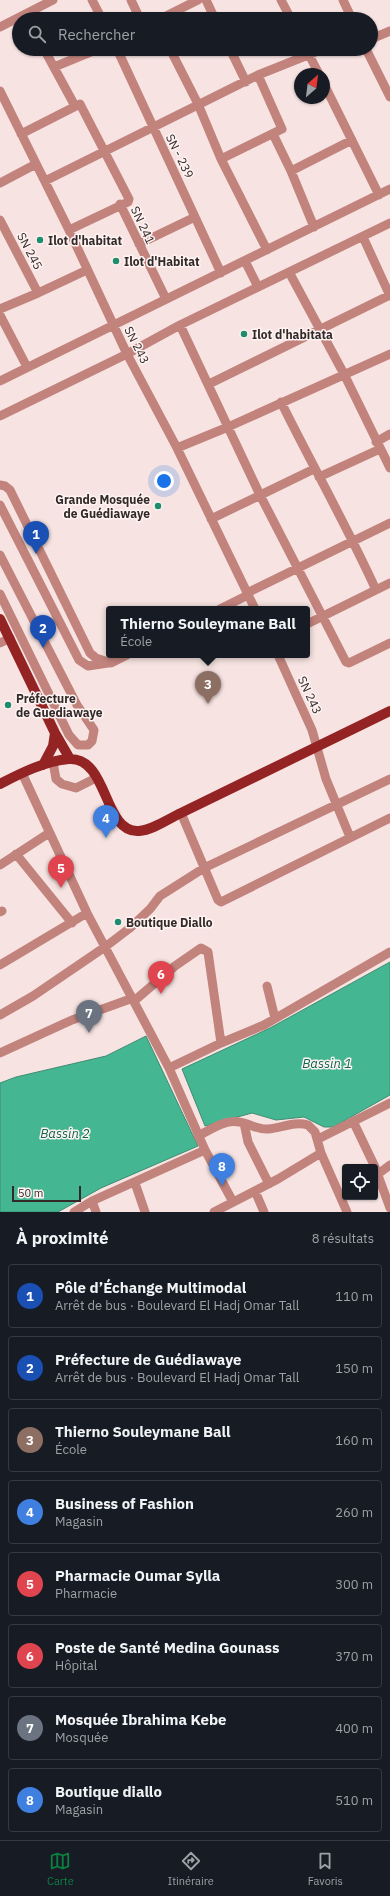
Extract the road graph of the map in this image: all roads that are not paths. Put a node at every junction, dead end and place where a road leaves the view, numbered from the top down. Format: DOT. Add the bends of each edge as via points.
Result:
graph roads {
  1 [pos="30,0"];
  2 [pos="53,0"];
  3 [pos="92,0"];
  4 [pos="131,0"];
  5 [pos="198,0"];
  6 [pos="206,0"];
  7 [pos="281,0"];
  8 [pos="343,0"];
  9 [pos="35,9"];
  10 [pos="32,12"];
  11 [pos="98,12"];
  12 [pos="137,12"];
  13 [pos="174,12"];
  14 [pos="212,12"];
  15 [pos="287,12"];
  16 [pos="349,12"];
  17 [pos="12,22"];
  18 [pos="0,27"];
  19 [pos="390,31"];
  20 [pos="378,36"];
  21 [pos="48,56"];
  22 [pos="81,56"];
  23 [pos="120,56"];
  24 [pos="174,56"];
  25 [pos="233,56"];
  26 [pos="299,56"];
  27 [pos="310,56"];
  28 [pos="370,56"];
  29 [pos="54,67"];
  30 [pos="316,68"];
  31 [pos="258,75"];
  32 [pos="246,82"];
  33 [pos="0,91"];
  34 [pos="330,96"];
  35 [pos="390,97"];
  36 [pos="198,104"];
  37 [pos="3,106"];
  38 [pos="75,106"];
  39 [pos="152,126"];
  40 [pos="22,134"];
  41 [pos="273,134"];
  42 [pos="352,140"];
  43 [pos="105,151"];
  44 [pos="221,159"];
  45 [pos="36,164"];
  46 [pos="291,171"];
  47 [pos="44,181"];
  48 [pos="0,183"];
  49 [pos="390,189"];
  50 [pos="379,195"];
  51 [pos="120,204"];
  52 [pos="195,217"];
  53 [pos="0,220"];
  54 [pos="390,223"];
  55 [pos="314,227"];
  56 [pos="69,230"];
  57 [pos="363,236"];
  58 [pos="139,244"];
  59 [pos="267,250"];
  60 [pos="246,261"];
  61 [pos="87,270"];
  62 [pos="289,272"];
  63 [pos="221,273"];
  64 [pos="258,287"];
  65 [pos="38,293"];
  66 [pos="390,296"];
  67 [pos="166,299"];
  68 [pos="0,309"];
  69 [pos="0,315"];
  70 [pos="180,325"];
  71 [pos="114,326"];
  72 [pos="320,329"];
  73 [pos="127,354"];
  74 [pos="390,354"];
  75 [pos="27,367"];
  76 [pos="344,374"];
  77 [pos="0,381"];
  78 [pos="209,384"];
  79 [pos="281,402"];
  80 [pos="0,416"];
  81 [pos="228,427"];
  82 [pos="390,434"];
  83 [pos="378,445"];
  84 [pos="178,448"];
  85 [pos="390,468"];
  86 [pos="316,473"];
  87 [pos="0,485"];
  88 [pos="260,495"];
  89 [pos="0,505"];
  90 [pos="211,519"];
  91 [pos="390,523"];
  92 [pos="353,541"];
  93 [pos="0,555"];
  94 [pos="298,569"];
  95 [pos="390,583"];
  96 [pos="376,590"];
  97 [pos="0,594"];
  98 [pos="248,594"];
  99 [pos="226,606"];
  100 [pos="254,606"];
  101 [pos="322,618"];
  102 [pos="0,619"];
  103 [pos="310,623"];
  104 [pos="10,638"];
  105 [pos="0,643"];
  106 [pos="390,643"];
  107 [pos="121,658"];
  108 [pos="279,658"];
  109 [pos="111,663"];
  110 [pos="390,711"];
  111 [pos="55,733"];
  112 [pos="317,747"];
  113 [pos="70,759"];
  114 [pos="48,764"];
  115 [pos="22,773"];
  116 [pos="96,778"];
  117 [pos="390,779"];
  118 [pos="0,784"];
  119 [pos="337,805"];
  120 [pos="181,813"];
  121 [pos="390,818"];
  122 [pos="49,833"];
  123 [pos="350,837"];
  124 [pos="16,854"];
  125 [pos="0,865"];
  126 [pos="204,868"];
  127 [pos="87,913"];
  128 [pos="72,923"];
  129 [pos="105,947"];
  130 [pos="390,952"];
  131 [pos="0,965"];
  132 [pos="267,986"];
  133 [pos="133,1000"];
  134 [pos="0,1015"];
  135 [pos="275,1018"];
  136 [pos="221,1043"];
  137 [pos="0,1053"];
  138 [pos="169,1068"];
  139 [pos="388,1107"];
  140 [pos="353,1121"];
  141 [pos="244,1123"];
  142 [pos="198,1136"];
  143 [pos="318,1139"];
  144 [pos="204,1150"];
  145 [pos="320,1153"];
  146 [pos="374,1164"];
  147 [pos="390,1165"];
  148 [pos="378,1168"];
  149 [pos="378,1174"];
  150 [pos="135,1183"];
  151 [pos="269,1184"];
  152 [pos="255,1191"];
  153 [pos="92,1202"];
  154 [pos="233,1202"];
  155 [pos="390,1205"];
  156 [pos="74,1212"];
  157 [pos="96,1212"];
  158 [pos="145,1212"];
  159 [pos="214,1212"];
  160 [pos="264,1212"];
  161 [pos="347,1212"];
  1 -- 9 [label="street"];
  2 -- 9 [label="street"];
  3 -- 11 [label="street"];
  4 -- 12 [label="street"];
  5 -- 13 [label="street"];
  6 -- 14 [label="street"];
  7 -- 15 [label="street"];
  8 -- 16 [label="street"];
  9 -- 10 [label="street"];
  17 -- 18 [label="street"];
  19 -- 20 [label="street"];
  21 -- 29 [label="street"];
  22 -- 29 [label="street"];
  23 -- 39 [label="street, SN - 239"];
  24 -- 36 [label="street"];
  25 -- 32 [label="street"];
  26 -- 31 [label="street"];
  27 -- 30 [label="street"];
  28 -- 35 [label="street"];
  29 -- 38 [label="street"];
  31 -- 32 [label="street"];
  31 -- 41 [label="street" via="282,128"];
  32 -- 36 [label="street"];
  33 -- 37 [label="street, SN 243"];
  34 -- 42 [label="street"];
  36 -- 39 [label="street"];
  36 -- 44 [label="street"];
  37 -- 40 [label="street, SN 243"];
  38 -- 40 [label="street"];
  38 -- 43 [label="street" via="80,104"];
  39 -- 43 [label="street"];
  39 -- 52 [label="street, SN - 239"];
  40 -- 45 [label="street, SN 243"];
  41 -- 44 [label="street"];
  41 -- 46 [label="street"];
  42 -- 46 [label="street"];
  42 -- 50 [label="street"];
  43 -- 47 [label="street"];
  43 -- 51 [label="street" via="129,199 128,202"];
  44 -- 59 [label="street"];
  45 -- 47 [label="street, SN 243"];
  45 -- 48 [label="street"];
  46 -- 55 [label="street"];
  47 -- 56 [label="street, SN 243"];
  49 -- 50 [label="street"];
  50 -- 55 [label="street"];
  51 -- 56 [label="street"];
  51 -- 58 [label="street, SN 241"];
  52 -- 58 [label="street"];
  52 -- 63 [label="street, SN - 239"];
  53 -- 65 [label="street, SN 245"];
  54 -- 57 [label="street"];
  55 -- 59 [label="street"];
  56 -- 61 [label="street, SN 243"];
  57 -- 62 [label="street"];
  57 -- 66 [label="street"];
  58 -- 67 [label="street, SN 241"];
  59 -- 60 [label="street"];
  60 -- 63 [label="street"];
  60 -- 64 [label="street"];
  61 -- 65 [label="street"];
  61 -- 71 [label="street, SN 243"];
  62 -- 64 [label="street"];
  62 -- 72 [label="street"];
  63 -- 67 [label="street"];
  64 -- 70 [label="street"];
  65 -- 68 [label="street"];
  66 -- 72 [label="street"];
  67 -- 71 [label="street"];
  69 -- 75 [label="street"];
  70 -- 73 [label="street"];
  70 -- 78 [label="street"];
  71 -- 73 [label="street, SN 243"];
  71 -- 75 [label="street"];
  72 -- 76 [label="street"];
  72 -- 78 [label="street"];
  73 -- 80 [label="street"];
  73 -- 84 [label="street, SN 243"];
  74 -- 76 [label="street"];
  75 -- 77 [label="street"];
  76 -- 79 [label="street"];
  76 -- 83 [label="street"];
  78 -- 81 [label="street"];
  79 -- 81 [label="street"];
  79 -- 86 [label="street"];
  81 -- 84 [label="street"];
  81 -- 88 [label="street"];
  82 -- 83 [label="street"];
  83 -- 85 [label="street"];
  83 -- 86 [label="street"];
  84 -- 90 [label="street, SN 243"];
  86 -- 88 [label="street"];
  86 -- 92 [label="street"];
  87 -- 109 [label="street" via="10,490 90,652 96,658"];
  88 -- 90 [label="street"];
  88 -- 94 [label="street"];
  89 -- 109 [label="street" via="79,660 88,666"];
  90 -- 98 [label="street, SN 243"];
  91 -- 92 [label="street"];
  92 -- 94 [label="street"];
  92 -- 96 [label="street"];
  93 -- 97 [label="street" via="77,705 94,730 92,741 88,745 78,745 69,735"];
  94 -- 98 [label="street"];
  94 -- 101 [label="street"];
  95 -- 96 [label="street"];
  96 -- 101 [label="street"];
  98 -- 99 [label="street"];
  98 -- 100 [label="street, SN 243"];
  101 -- 103 [label="street"];
  101 -- 106 [label="street" via="348,662"];
  102 -- 104 [label="main road"];
  104 -- 105 [label="street"];
  104 -- 111 [label="main road"];
  107 -- 109 [label="street"];
  108 -- 112 [label="street, SN 243" via="312,730"];
  110 -- 112 [label="main road"];
  111 -- 113 [label="main road"];
  111 -- 114 [label="main road"];
  112 -- 119 [label="street, SN 243" via="323,771"];
  112 -- 120 [label="main road"];
  113 -- 114 [label="main road"];
  113 -- 116 [label="main road" via="82,763"];
  114 -- 115 [label="main road"];
  114 -- 116 [label="street" via="56,780 62,784 76,788"];
  115 -- 118 [label="main road"];
  115 -- 122 [label="street"];
  116 -- 120 [label="main road" via="115,817 121,826 130,830 146,829"];
  117 -- 119 [label="street"];
  119 -- 123 [label="street, SN 243"];
  119 -- 126 [label="street"];
  120 -- 126 [label="street"];
  121 -- 123 [label="street"];
  122 -- 124 [label="street"];
  122 -- 127 [label="street"];
  123 -- 126 [label="street" via="221,902"];
  124 -- 125 [label="street"];
  124 -- 128 [label="street"];
  126 -- 129 [label="street" via="160,896 130,928"];
  127 -- 128 [label="street"];
  127 -- 129 [label="street"];
  128 -- 131 [label="street"];
  129 -- 133 [label="street"];
  129 -- 134 [label="street"];
  130 -- 135 [label="street"];
  132 -- 135 [label="street"];
  133 -- 136 [label="street" via="183,960 201,948 206,949"];
  133 -- 137 [label="street" via="67,1022"];
  133 -- 138 [label="street"];
  135 -- 136 [label="street"];
  136 -- 138 [label="street"];
  138 -- 142 [label="street"];
  139 -- 140 [label="street"];
  140 -- 143 [label="street"];
  140 -- 146 [label="street"];
  141 -- 142 [label="street" via="238,1121 224,1124"];
  141 -- 143 [label="street" via="268,1129 304,1124 312,1127"];
  141 -- 151 [label="street" via="250,1147"];
  142 -- 144 [label="street"];
  143 -- 145 [label="street"];
  144 -- 150 [label="street"];
  144 -- 154 [label="street"];
  145 -- 151 [label="street"];
  145 -- 161 [label="street"];
  147 -- 148 [label="street"];
  149 -- 155 [label="street"];
  150 -- 153 [label="street"];
  150 -- 158 [label="street"];
  151 -- 152 [label="street"];
  152 -- 154 [label="street"];
  152 -- 160 [label="street"];
  153 -- 156 [label="street"];
  153 -- 157 [label="street"];
  154 -- 159 [label="street"];
}
